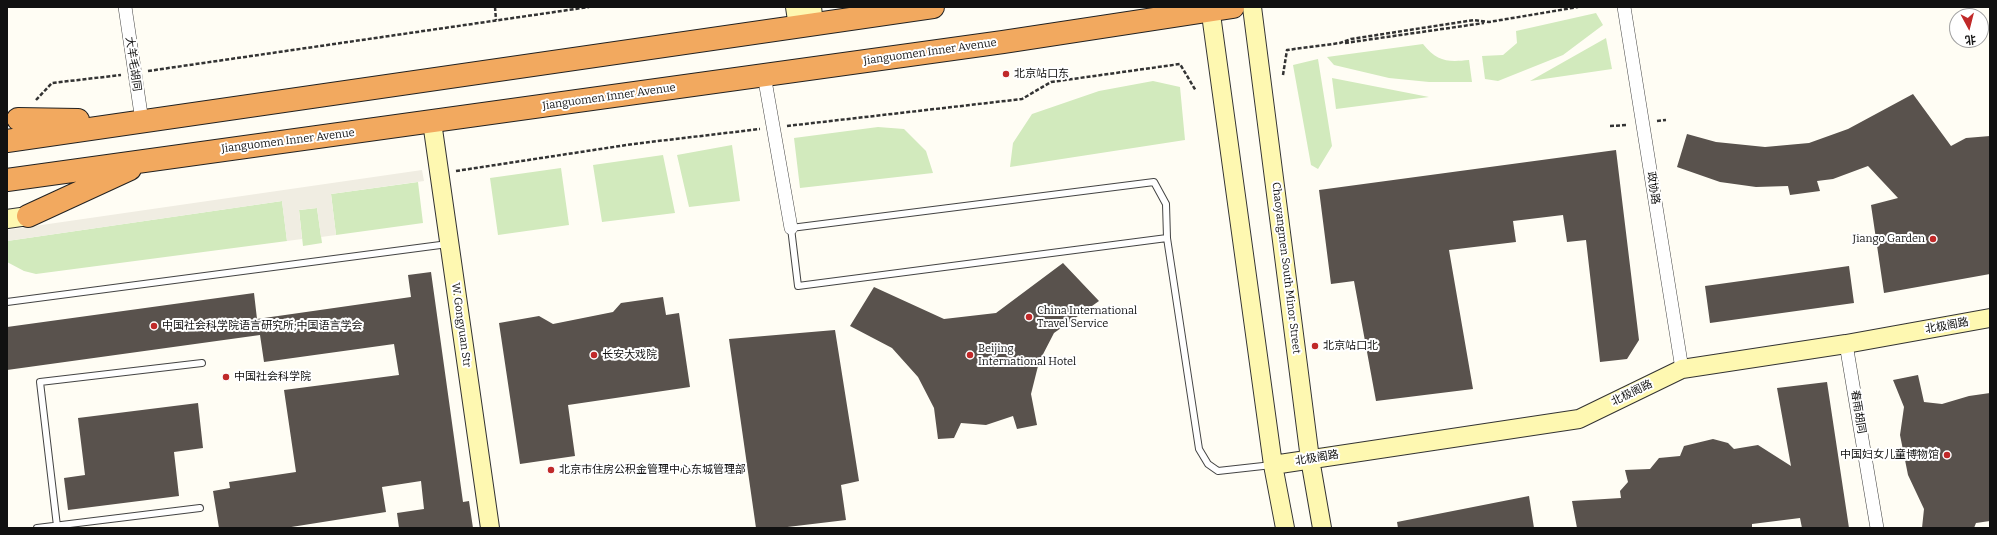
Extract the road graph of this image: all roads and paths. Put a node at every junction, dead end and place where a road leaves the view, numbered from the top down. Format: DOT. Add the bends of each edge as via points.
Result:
graph roads {
  1 [pos="125,7"];
  2 [pos="495,7"];
  3 [pos="589,7"];
  4 [pos="933,7"];
  5 [pos="1233,7"];
  6 [pos="1252,7"];
  7 [pos="1578,7"];
  8 [pos="1624,7"];
  9 [pos="1211,9"];
  10 [pos="805,16"];
  11 [pos="496,20"];
  12 [pos="135,73"];
  13 [pos="764,75"];
  14 [pos="1283,75"];
  15 [pos="1196,91"];
  16 [pos="12,120"];
  17 [pos="142,121"];
  18 [pos="432,122"];
  19 [pos="773,127"];
  20 [pos="7,141"];
  21 [pos="152,159"];
  22 [pos="456,171"];
  23 [pos="7,180"];
  24 [pos="18,218"];
  25 [pos="791,228"];
  26 [pos="1167,238"];
  27 [pos="449,244"];
  28 [pos="7,302"];
  29 [pos="1990,318"];
  30 [pos="1846,344"];
  31 [pos="202,363"];
  32 [pos="1682,369"];
  33 [pos="1310,459"];
  34 [pos="1273,465"];
  35 [pos="200,508"];
  36 [pos="57,526"];
  37 [pos="37,528"];
  38 [pos="490,528"];
  39 [pos="1284,528"];
  40 [pos="1322,528"];
  41 [pos="1877,528"];
  1 -- 12 [label="street, 大羊毛胡同"];
  2 -- 11 [label="path"];
  3 -- 11 [label="path"];
  4 -- 10 [label="highway"];
  5 -- 9 [label="highway, Jianguomen Inner Avenue"];
  6 -- 33 [label="street, Chaoyangmen South Minor Street"];
  7 -- 14 [label="path" via="1489,22 1474,20 1286,50"];
  8 -- 32 [label="street, 政协路"];
  9 -- 13 [label="highway, Jianguomen Inner Avenue" via="1003,42"];
  9 -- 34 [label="street"];
  10 -- 17 [label="highway"];
  11 -- 12 [label="path"];
  12 -- 16 [label="path" via="52,83"];
  12 -- 17 [label="street, 大羊毛胡同"];
  13 -- 18 [label="highway, Jianguomen Inner Avenue"];
  13 -- 19 [label="street"];
  15 -- 19 [label="path" via="1180,64 1050,82 1022,100"];
  16 -- 17 [label="highway"];
  17 -- 20 [label="highway"];
  18 -- 21 [label="highway, Jianguomen Inner Avenue"];
  18 -- 27 [label="street, W. Gongyuan Str"];
  19 -- 22 [label="path" via="633,144"];
  19 -- 25 [label="street"];
  21 -- 23 [label="highway, Jianguomen Inner Avenue"];
  21 -- 24 [label="highway"];
  25 -- 26 [label="lane" via="1154,182 1166,204"];
  25 -- 26 [label="lane" via="798,286"];
  26 -- 34 [label="lane" via="1199,449 1208,464 1218,471"];
  27 -- 28 [label="lane"];
  27 -- 38 [label="street, W. Gongyuan Str"];
  29 -- 30 [label="street, 北极阁路"];
  30 -- 32 [label="street, 北极阁路"];
  30 -- 41 [label="street, 春雨胡同"];
  31 -- 36 [label="lane" via="40,382"];
  32 -- 33 [label="street, 北极阁路" via="1579,419"];
  33 -- 34 [label="street, 北极阁路"];
  33 -- 40 [label="street, Chaoyangmen South Minor Street"];
  34 -- 39 [label="street"];
  35 -- 36 [label="lane"];
  36 -- 37 [label="lane"];
}
